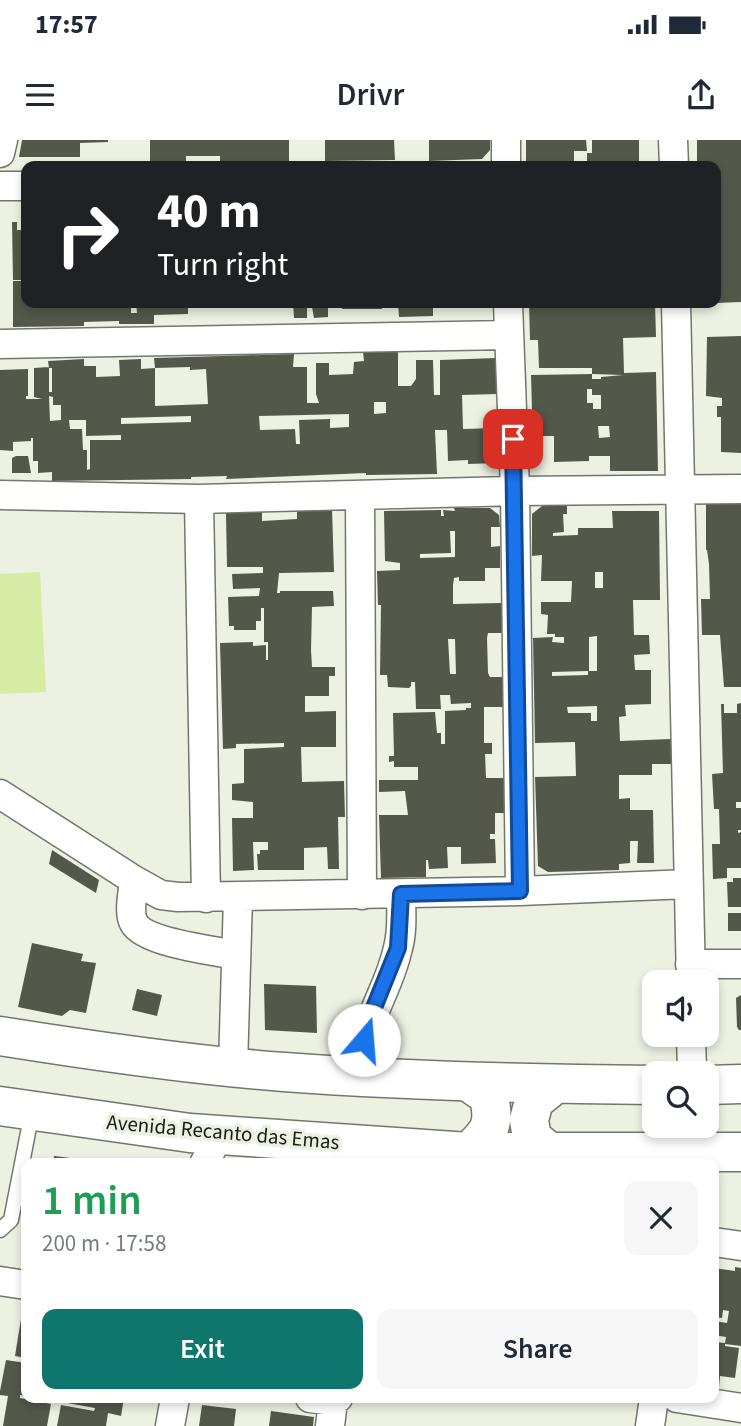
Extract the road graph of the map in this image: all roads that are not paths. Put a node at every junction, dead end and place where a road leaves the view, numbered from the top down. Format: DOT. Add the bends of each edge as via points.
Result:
graph roads {
  1 [pos="3,140"];
  2 [pos="506,140"];
  3 [pos="673,140"];
  4 [pos="0,153"];
  5 [pos="506,161"];
  6 [pos="674,161"];
  7 [pos="0,186"];
  8 [pos="21,186"];
  9 [pos="508,308"];
  10 [pos="676,308"];
  11 [pos="509,335"];
  12 [pos="0,344"];
  13 [pos="680,488"];
  14 [pos="741,489"];
  15 [pos="515,491"];
  16 [pos="0,495"];
  17 [pos="360,496"];
  18 [pos="199,499"];
  19 [pos="0,794"];
  20 [pos="134,880"];
  21 [pos="688,884"];
  22 [pos="520,891"];
  23 [pos="401,894"];
  24 [pos="362,895"];
  25 [pos="238,897"];
  26 [pos="206,898"];
  27 [pos="236,955"];
  28 [pos="741,964"];
  29 [pos="690,970"];
  30 [pos="707,970"];
  31 [pos="0,1036"];
  32 [pos="233,1067"];
  33 [pos="364,1076"];
  34 [pos="470,1083"];
  35 [pos="741,1084"];
  36 [pos="554,1085"];
  37 [pos="642,1085"];
  38 [pos="719,1085"];
  39 [pos="16,1109"];
  40 [pos="202,1149"];
  41 [pos="469,1152"];
  42 [pos="741,1152"];
  43 [pos="552,1154"];
  44 [pos="0,1230"];
  45 [pos="719,1243"];
  46 [pos="741,1245"];
  47 [pos="174,1403"];
  48 [pos="653,1403"];
  49 [pos="709,1403"];
  50 [pos="741,1408"];
  51 [pos="170,1426"];
  52 [pos="650,1426"];
  1 -- 4 [label="street"];
  2 -- 5 [label="street"];
  3 -- 6 [label="street"];
  7 -- 8 [label="street"];
  9 -- 11 [label="street"];
  10 -- 13 [label="street"];
  11 -- 12 [label="street"];
  11 -- 15 [label="street"];
  13 -- 14 [label="street"];
  13 -- 15 [label="street"];
  13 -- 21 [label="street"];
  15 -- 17 [label="street"];
  15 -- 22 [label="street"];
  16 -- 18 [label="street"];
  17 -- 18 [label="street"];
  17 -- 24 [label="street"];
  18 -- 26 [label="street"];
  19 -- 20 [label="street"];
  20 -- 26 [label="street" via="161,895"];
  20 -- 27 [label="street" via="131,914 141,931"];
  21 -- 22 [label="street"];
  21 -- 29 [label="street"];
  22 -- 23 [label="street"];
  23 -- 24 [label="street"];
  23 -- 33 [label="street" via="398,948 369,1020 362,1054"];
  24 -- 25 [label="street"];
  25 -- 26 [label="street"];
  25 -- 27 [label="street"];
  27 -- 32 [label="street"];
  28 -- 30 [label="street"];
  31 -- 32 [label="main road"];
  32 -- 33 [label="main road"];
  33 -- 34 [label="main road"];
  34 -- 36 [label="main road"];
  34 -- 41 [label="main road" via="489,1096 493,1116 489,1133"];
  35 -- 38 [label="main road"];
  36 -- 37 [label="main road"];
  36 -- 43 [label="main road" via="534,1101 529,1120 532,1138"];
  39 -- 40 [label="main road, Avenida Recanto das Emas"];
  39 -- 44 [label="lane" via="11,1220"];
  40 -- 41 [label="main road, Avenida Recanto das Emas"];
  41 -- 43 [label="main road, Avenida Recanto das Emas"];
  42 -- 43 [label="main road, Avenida Recanto das Emas"];
  45 -- 46 [label="street"];
  47 -- 51 [label="street"];
  48 -- 52 [label="street"];
  49 -- 50 [label="street"];
}
